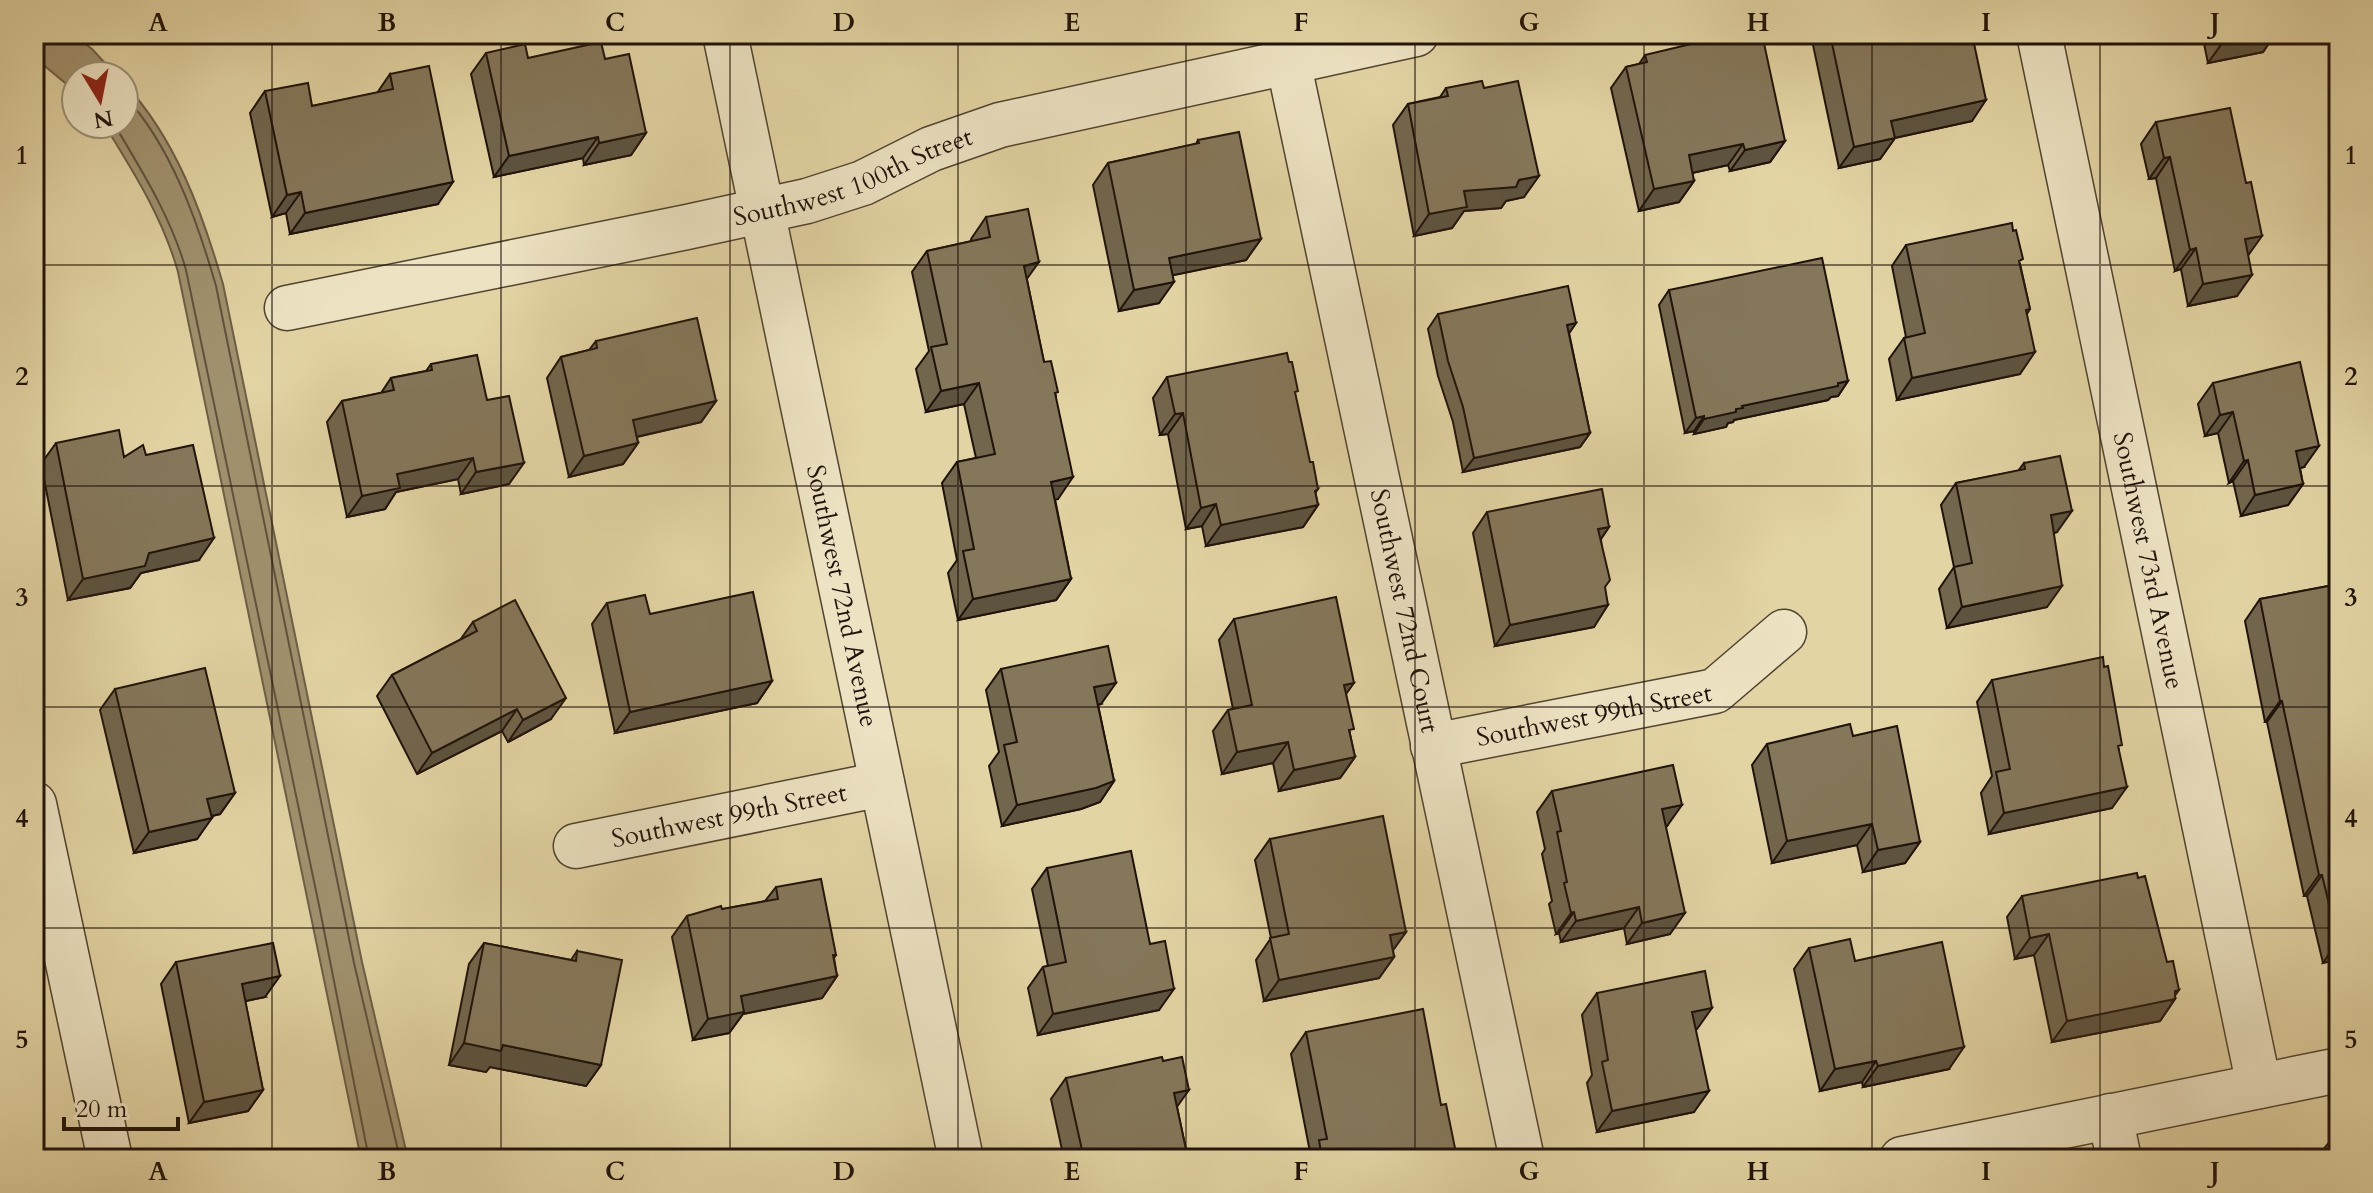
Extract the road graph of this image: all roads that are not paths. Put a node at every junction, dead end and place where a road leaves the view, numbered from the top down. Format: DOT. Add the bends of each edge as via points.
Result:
graph roads {
  1 [pos="725,34"];
  2 [pos="1416,34"];
  3 [pos="2039,34"];
  4 [pos="1288,61"];
  5 [pos="762,211"];
  6 [pos="287,308"];
  7 [pos="1784,632"];
  8 [pos="1433,746"];
  9 [pos="882,784"];
  10 [pos="34,804"];
  11 [pos="576,846"];
  12 [pos="2339,1070"];
  13 [pos="2259,1086"];
  14 [pos="2110,1116"];
  15 [pos="110,1159"];
  16 [pos="961,1159"];
  17 [pos="1522,1159"];
  18 [pos="1902,1159"];
  19 [pos="2119,1159"];
  1 -- 5 [label="street, Southwest 72nd Avenue"];
  2 -- 4 [label="street, Southwest 100th Street"];
  3 -- 13 [label="street, Southwest 73rd Avenue"];
  4 -- 5 [label="street, Southwest 100th Street" via="1000,125 931,149 838,193"];
  4 -- 8 [label="street, Southwest 72nd Court"];
  5 -- 6 [label="street, Southwest 100th Street"];
  5 -- 9 [label="street, Southwest 72nd Avenue"];
  7 -- 8 [label="street, Southwest 99th Street" via="1715,691"];
  8 -- 17 [label="street, Southwest 72nd Court"];
  9 -- 11 [label="street, Southwest 99th Street"];
  9 -- 16 [label="street, Southwest 72nd Avenue"];
  10 -- 15 [label="street"];
  12 -- 13 [label="street"];
  13 -- 14 [label="street"];
  14 -- 18 [label="street"];
  14 -- 19 [label="street"];
}
